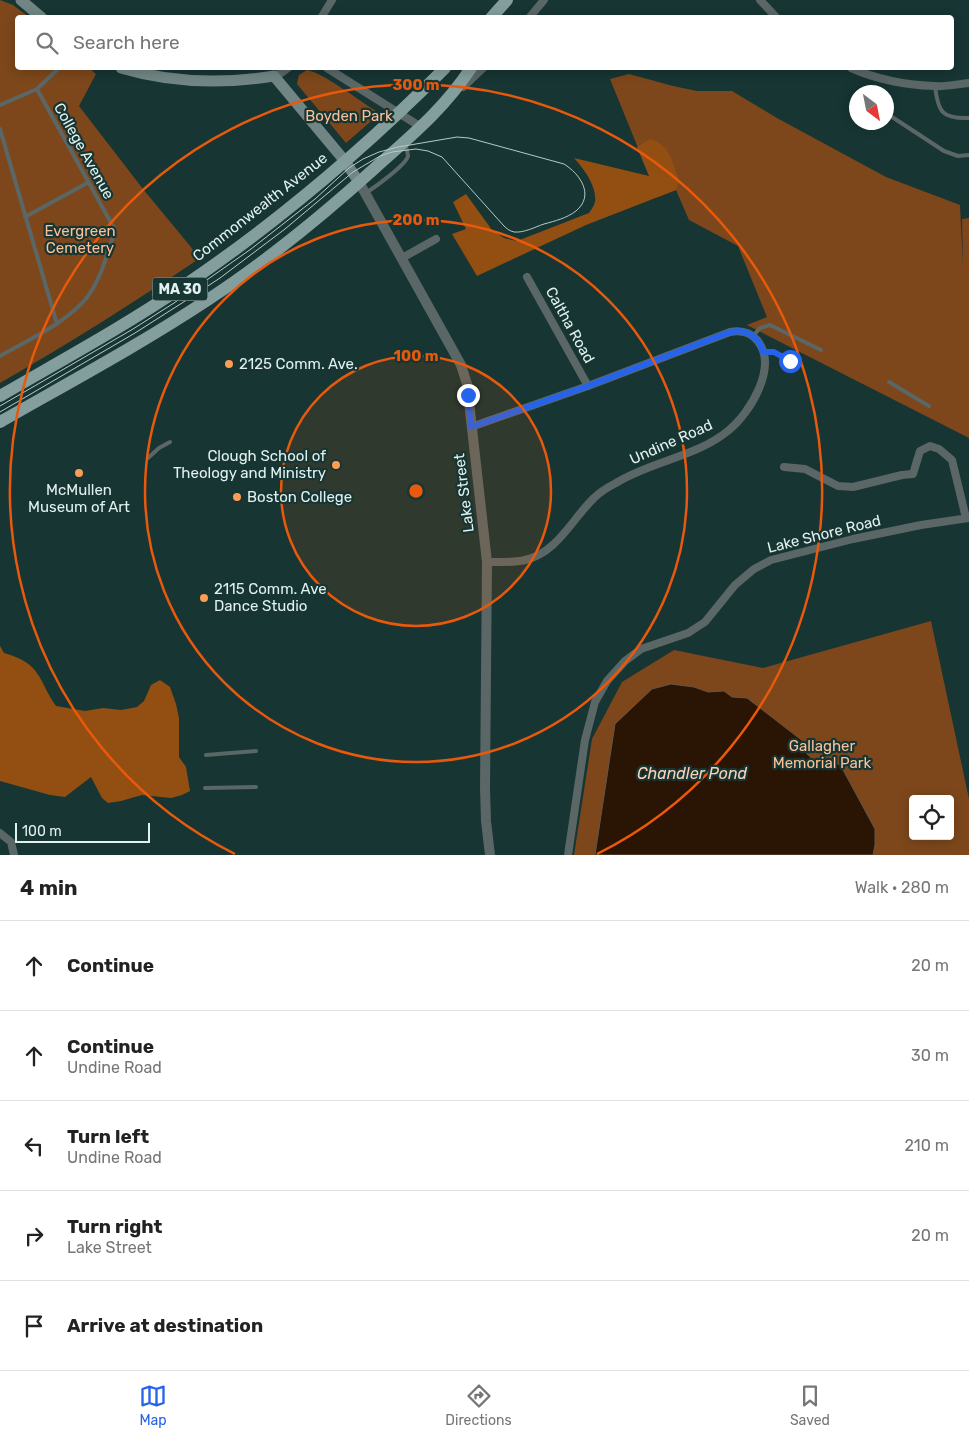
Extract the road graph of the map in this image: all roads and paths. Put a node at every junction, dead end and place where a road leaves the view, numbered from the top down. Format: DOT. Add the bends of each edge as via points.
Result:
graph roads {
  1 [pos="21,0"];
  2 [pos="332,0"];
  3 [pos="507,0"];
  4 [pos="514,0"];
  5 [pos="544,0"];
  6 [pos="760,0"];
  7 [pos="38,15"];
  8 [pos="323,15"];
  9 [pos="494,15"];
  10 [pos="505,15"];
  11 [pos="531,15"];
  12 [pos="774,15"];
  13 [pos="58,70"];
  14 [pos="128,70"];
  15 [pos="285,70"];
  16 [pos="330,70"];
  17 [pos="443,70"];
  18 [pos="470,70"];
  19 [pos="481,70"];
  20 [pos="857,70"];
  21 [pos="274,76"];
  22 [pos="969,83"];
  23 [pos="936,86"];
  24 [pos="37,89"];
  25 [pos="0,105"];
  26 [pos="440,109"];
  27 [pos="399,113"];
  28 [pos="894,118"];
  29 [pos="969,118"];
  30 [pos="421,127"];
  31 [pos="0,129"];
  32 [pos="969,155"];
  33 [pos="344,160"];
  34 [pos="89,182"];
  35 [pos="363,187"];
  36 [pos="25,217"];
  37 [pos="436,239"];
  38 [pos="402,258"];
  39 [pos="527,277"];
  40 [pos="57,324"];
  41 [pos="753,336"];
  42 [pos="821,350"];
  43 [pos="763,352"];
  44 [pos="0,356"];
  45 [pos="790,361"];
  46 [pos="889,382"];
  47 [pos="588,386"];
  48 [pos="0,396"];
  49 [pos="929,406"];
  50 [pos="0,422"];
  51 [pos="471,427"];
  52 [pos="170,442"];
  53 [pos="148,458"];
  54 [pos="784,467"];
  55 [pos="968,518"];
  56 [pos="487,562"];
  57 [pos="256,751"];
  58 [pos="206,755"];
  59 [pos="205,788"];
  60 [pos="256,788"];
  61 [pos="0,833"];
  62 [pos="14,855"];
  63 [pos="490,855"];
  64 [pos="568,855"];
  1 -- 7 [label="main road"];
  2 -- 8 [label="street"];
  3 -- 9 [label="main road"];
  4 -- 10 [label="main road"];
  5 -- 11 [label="street"];
  6 -- 12 [label="street"];
  13 -- 24 [label="lane"];
  14 -- 21 [label="main road" via="162,78 205,81"];
  15 -- 21 [label="street"];
  16 -- 27 [label="street"];
  17 -- 27 [label="main road, Commonwealth Avenue / MA 30"];
  18 -- 26 [label="main road, MA 30"];
  19 -- 26 [label="street"];
  20 -- 23 [label="street" via="909,84"];
  21 -- 33 [label="main road, Lake Street"];
  22 -- 23 [label="street"];
  23 -- 29 [label="lane" via="940,111 948,116"];
  24 -- 25 [label="lane"];
  24 -- 34 [label="lane, College Avenue"];
  26 -- 30 [label="main road, MA 30"];
  27 -- 30 [label="street"];
  27 -- 33 [label="main road, Commonwealth Avenue / MA 30"];
  28 -- 32 [label="lane" via="944,151 958,156"];
  30 -- 35 [label="main road, MA 30"];
  31 -- 36 [label="lane"];
  33 -- 35 [label="main road, Lake Street"];
  33 -- 48 [label="main road, Commonwealth Avenue / MA 30" via="266,226 184,286"];
  34 -- 36 [label="lane"];
  34 -- 40 [label="lane, College Avenue" via="115,230 102,271 85,300"];
  35 -- 38 [label="street, Lake Street"];
  35 -- 50 [label="main road, MA 30" via="209,299"];
  36 -- 40 [label="lane"];
  37 -- 38 [label="street"];
  38 -- 51 [label="street, Lake Street" via="461,365 467,384"];
  39 -- 47 [label="street, Caltha Road"];
  40 -- 44 [label="lane, College Avenue"];
  41 -- 42 [label="lane" via="762,327 770,325"];
  41 -- 43 [label="street"];
  41 -- 47 [label="street" via="730,332"];
  43 -- 45 [label="lane" via="774,352"];
  43 -- 56 [label="street, Undine Road" via="764,372 755,397 743,416 724,434 607,488 552,545 536,556 517,562"];
  46 -- 49 [label="lane"];
  47 -- 51 [label="street"];
  51 -- 56 [label="street, Lake Street"];
  52 -- 53 [label="lane"];
  54 -- 55 [label="street" via="805,469 838,486 853,488 913,474 920,451 930,446 952,460"];
  55 -- 64 [label="street, Lake Shore Road" via="853,539 771,560 735,585 705,622 688,633 641,649 625,661 607,680 595,702 585,740"];
  56 -- 63 [label="street, Lake Street" via="485,788"];
  57 -- 58 [label="lane"];
  59 -- 60 [label="lane"];
  61 -- 62 [label="street" via="10,842"];
}
